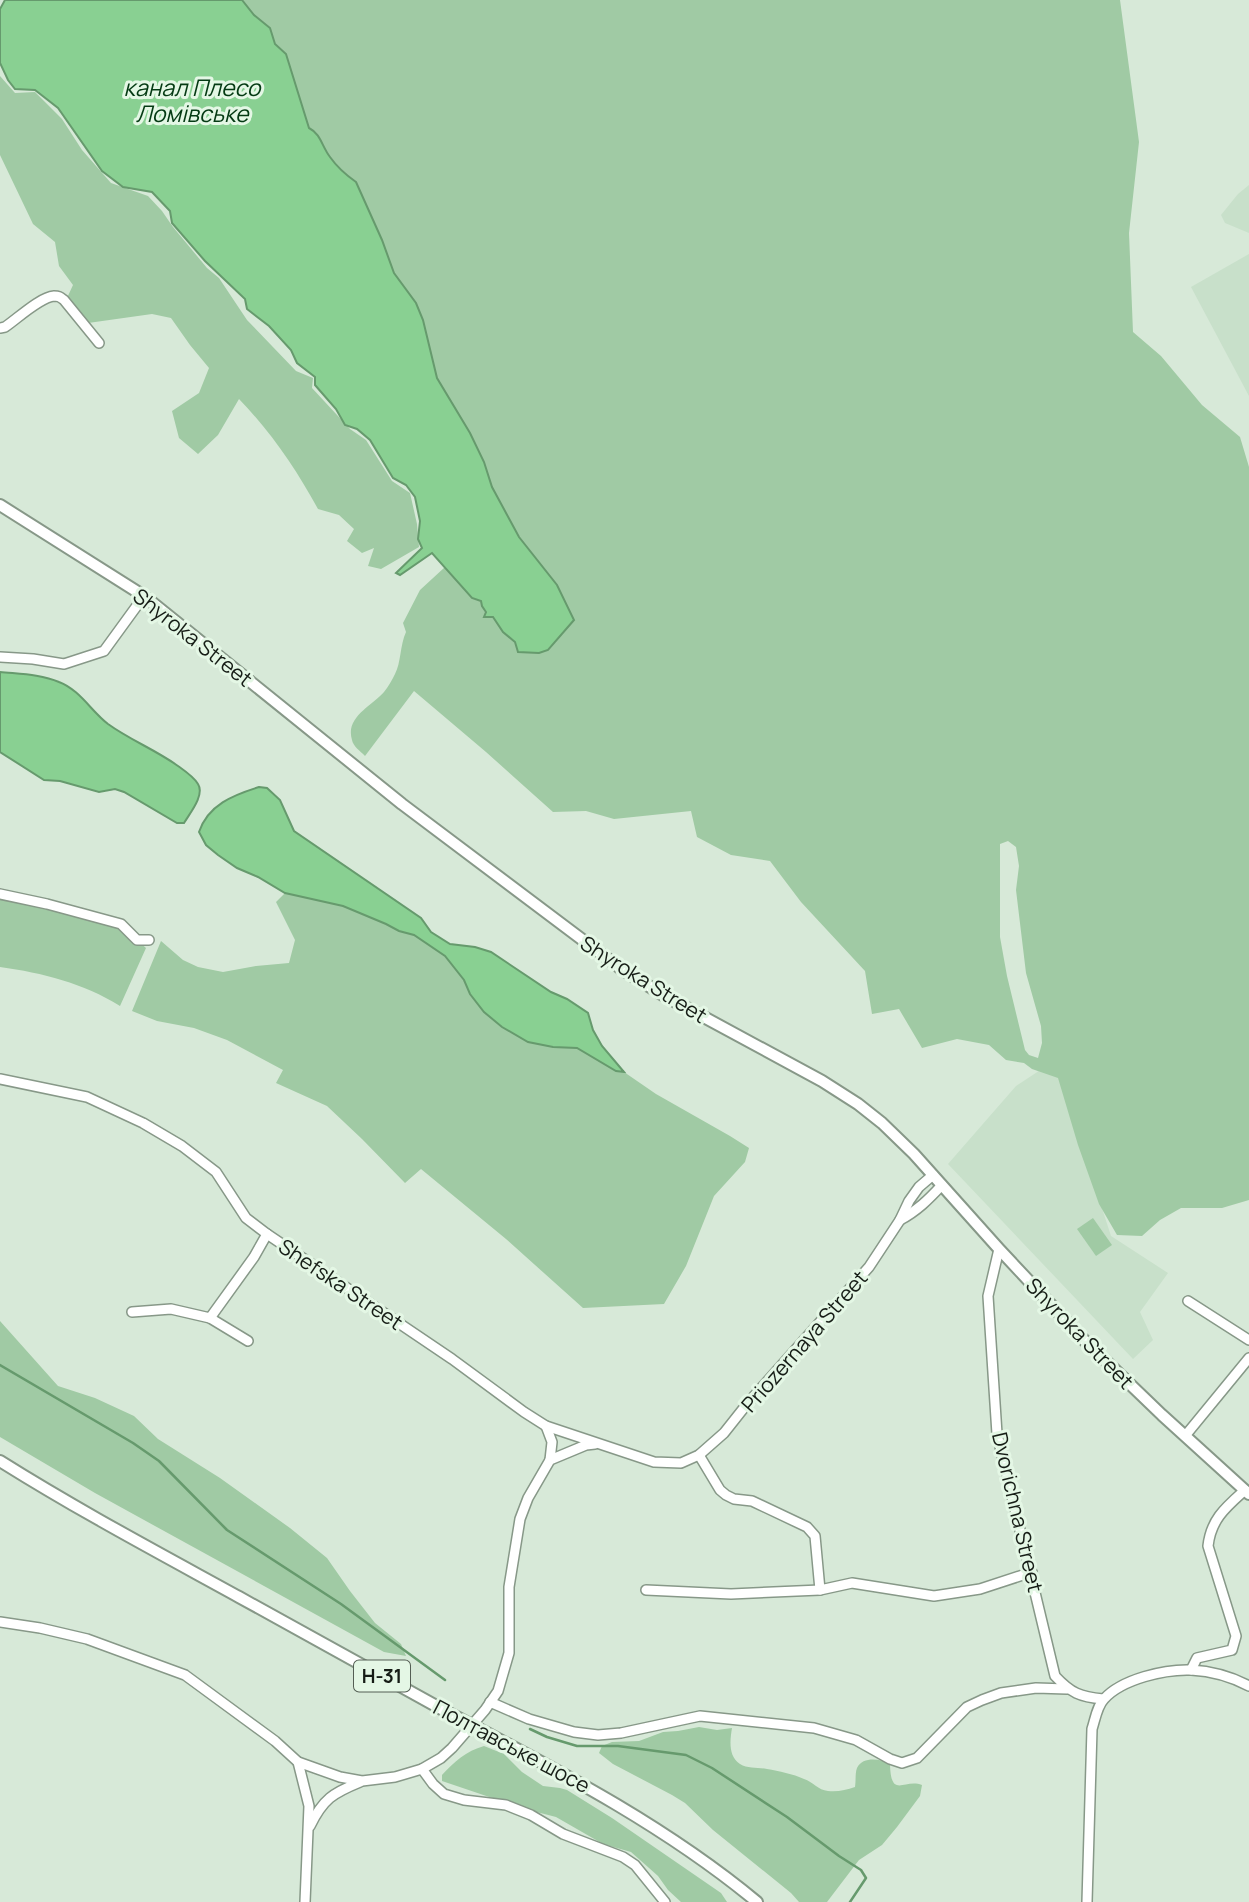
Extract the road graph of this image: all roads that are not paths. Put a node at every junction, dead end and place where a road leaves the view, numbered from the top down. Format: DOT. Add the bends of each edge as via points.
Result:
graph roads {
  1 [pos="0,328"];
  2 [pos="99,343"];
  3 [pos="0,505"];
  4 [pos="144,596"];
  5 [pos="0,657"];
  6 [pos="0,894"];
  7 [pos="149,940"];
  8 [pos="0,1079"];
  9 [pos="933,1175"];
  10 [pos="942,1185"];
  11 [pos="900,1220"];
  12 [pos="267,1234"];
  13 [pos="999,1249"];
  14 [pos="1188,1301"];
  15 [pos="132,1312"];
  16 [pos="210,1318"];
  17 [pos="1249,1340"];
  18 [pos="248,1341"];
  19 [pos="1249,1358"];
  20 [pos="547,1426"];
  21 [pos="1185,1436"];
  22 [pos="600,1444"];
  23 [pos="699,1455"];
  24 [pos="550,1460"];
  25 [pos="0,1461"];
  26 [pos="1247,1492"];
  27 [pos="1032,1572"];
  28 [pos="646,1590"];
  29 [pos="820,1590"];
  30 [pos="0,1622"];
  31 [pos="1191,1670"];
  32 [pos="1249,1686"];
  33 [pos="1067,1689"];
  34 [pos="1103,1699"];
  35 [pos="490,1702"];
  36 [pos="473,1725"];
  37 [pos="298,1762"];
  38 [pos="422,1769"];
  39 [pos="362,1781"];
  40 [pos="308,1831"];
  41 [pos="305,1902"];
  42 [pos="665,1902"];
  43 [pos="757,1902"];
  44 [pos="1087,1902"];
  1 -- 2 [label="street" via="58,296"];
  3 -- 4 [label="main road, Shyroka Street"];
  4 -- 5 [label="street" via="104,651 64,664"];
  4 -- 9 [label="main road, Shyroka Street" via="402,804 610,961 858,1104"];
  6 -- 7 [label="street" via="121,925 137,940"];
  8 -- 12 [label="street, Shefska Street" via="87,1097 143,1123 216,1172 246,1218"];
  9 -- 10 [label="main road, Shyroka Street"];
  9 -- 11 [label="street, Priozernaya Street" via="919,1186"];
  10 -- 11 [label="street"];
  10 -- 13 [label="main road, Shyroka Street"];
  11 -- 23 [label="street, Priozernaya Street" via="869,1267 724,1433"];
  12 -- 16 [label="street"];
  12 -- 20 [label="street, Shefska Street"];
  13 -- 21 [label="main road, Shyroka Street" via="1084,1340"];
  13 -- 27 [label="street, Dvorichna Street" via="988,1296 997,1434"];
  14 -- 17 [label="street"];
  15 -- 16 [label="street" via="171,1309"];
  16 -- 18 [label="street"];
  19 -- 21 [label="street"];
  20 -- 22 [label="street, Shefska Street"];
  20 -- 24 [label="street" via="552,1441"];
  21 -- 26 [label="main road, Shyroka Street"];
  22 -- 23 [label="street, Shefska Street" via="654,1462 681,1463"];
  22 -- 24 [label="street"];
  23 -- 29 [label="street" via="726,1495 752,1501 811,1531"];
  24 -- 35 [label="street" via="520,1519 509,1587 509,1653"];
  25 -- 36 [label="main road, Полтавське шосе / Н-31" via="66,1502"];
  26 -- 31 [label="street" via="1216,1519 1208,1546 1236,1636 1232,1650 1197,1658"];
  27 -- 29 [label="street" via="934,1596 852,1583"];
  27 -- 33 [label="street, Dvorichna Street" via="1055,1676"];
  28 -- 29 [label="street" via="731,1594"];
  30 -- 37 [label="street" via="87,1639 185,1675"];
  31 -- 32 [label="street"];
  31 -- 34 [label="street" via="1152,1674 1126,1683"];
  33 -- 34 [label="street"];
  33 -- 35 [label="street" via="1036,1688 982,1700 967,1707 917,1758 902,1763 856,1740 814,1728 700,1716 598,1735 529,1719"];
  34 -- 44 [label="street" via="1092,1729"];
  35 -- 36 [label="street"];
  36 -- 38 [label="street" via="441,1758"];
  36 -- 43 [label="main road, Полтавське шосе / Н-31" via="660,1830"];
  37 -- 39 [label="street"];
  37 -- 40 [label="street" via="309,1806"];
  38 -- 39 [label="street"];
  38 -- 42 [label="street" via="444,1794 506,1805 623,1857 635,1864"];
  39 -- 40 [label="street" via="337,1791 319,1808"];
  40 -- 41 [label="street"];
}
